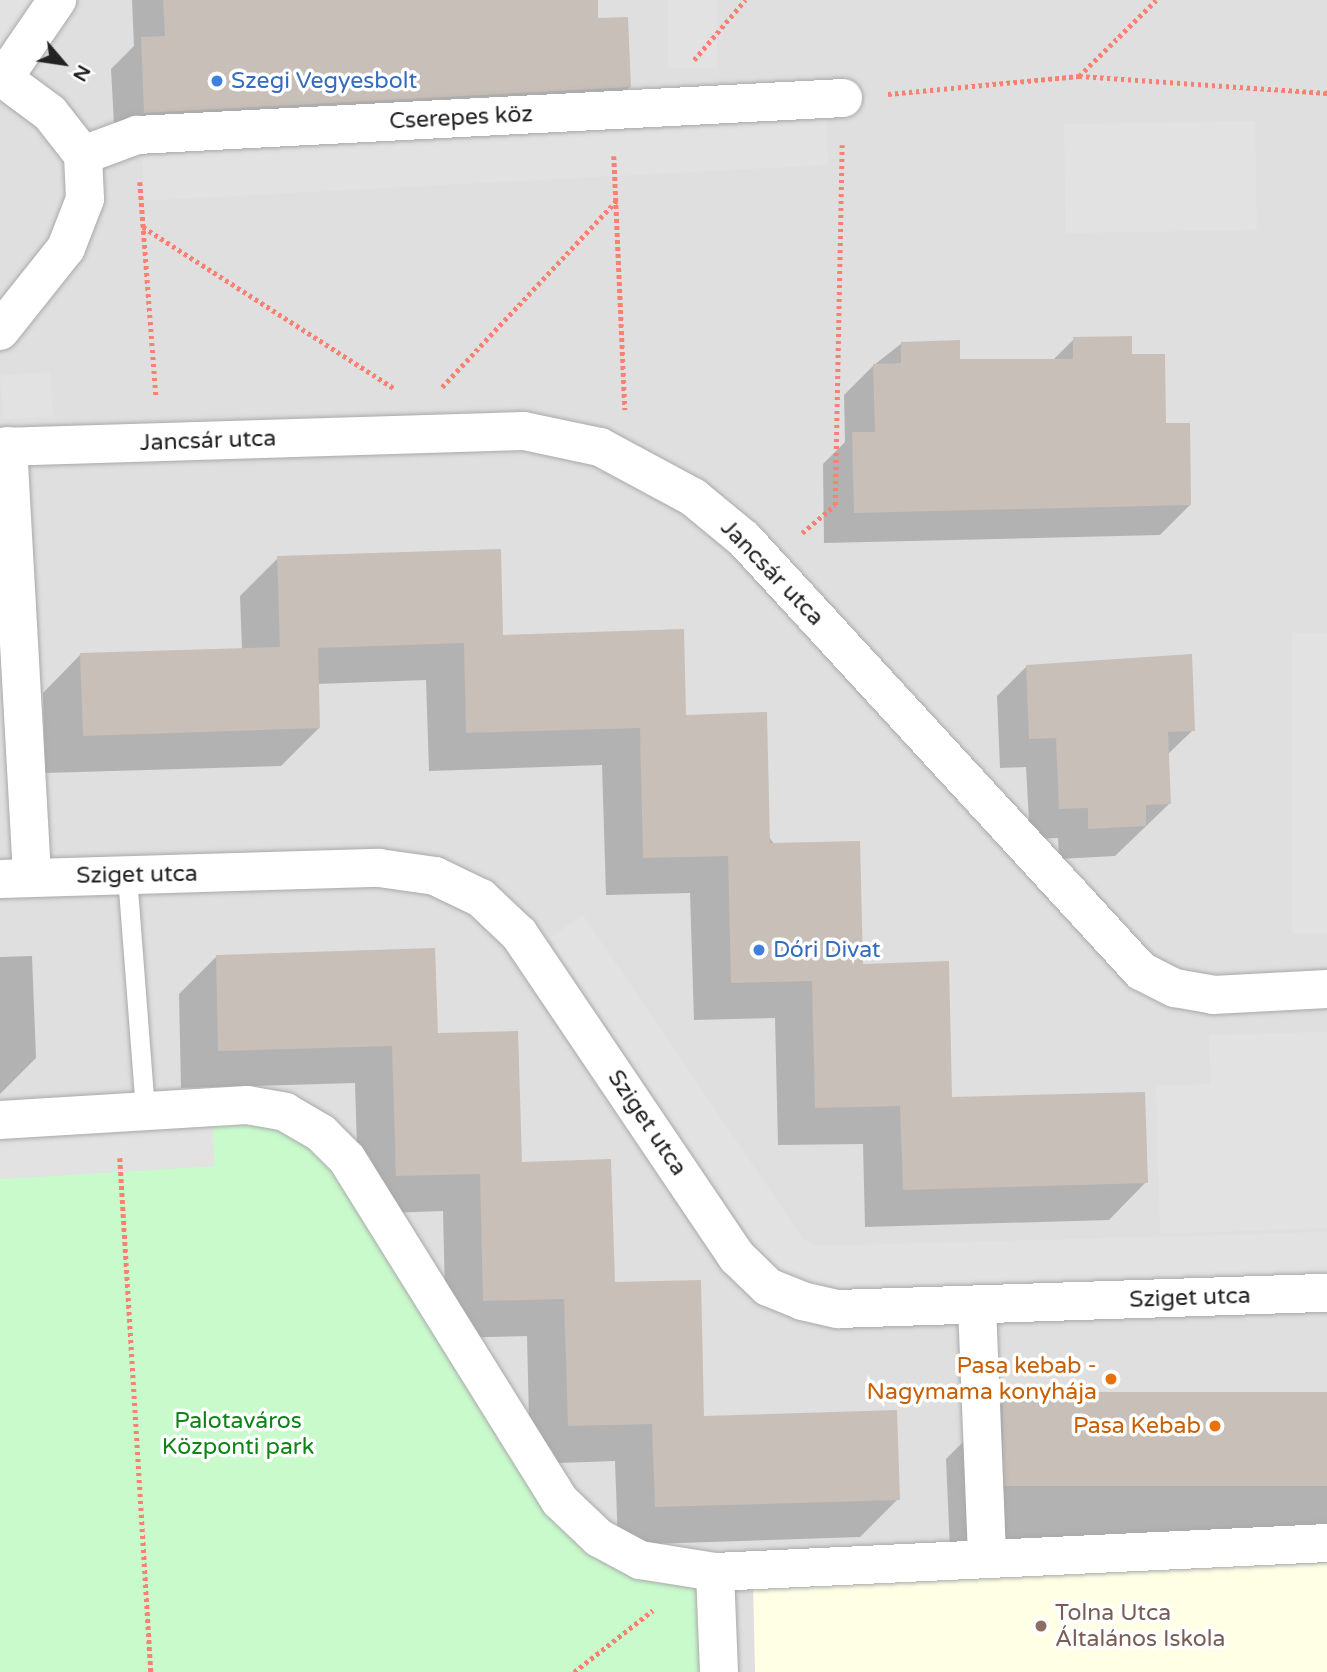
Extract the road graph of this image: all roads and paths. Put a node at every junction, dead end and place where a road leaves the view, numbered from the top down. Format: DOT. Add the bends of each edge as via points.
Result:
graph roads {
  1 [pos="57,0"];
  2 [pos="746,0"];
  3 [pos="1156,0"];
  4 [pos="1079,76"];
  5 [pos="2,77"];
  6 [pos="1327,93"];
  7 [pos="843,98"];
  8 [pos="652,108"];
  9 [pos="612,110"];
  10 [pos="137,135"];
  11 [pos="83,155"];
  12 [pos="616,201"];
  13 [pos="143,227"];
  14 [pos="0,331"];
  15 [pos="400,392"];
  16 [pos="432,397"];
  17 [pos="157,402"];
  18 [pos="625,422"];
  19 [pos="4,447"];
  20 [pos="797,537"];
  21 [pos="127,876"];
  22 [pos="16,878"];
  23 [pos="1327,989"];
  24 [pos="131,1111"];
  25 [pos="0,1120"];
  26 [pos="1327,1293"];
  27 [pos="977,1306"];
  28 [pos="1327,1543"];
  29 [pos="987,1557"];
  30 [pos="706,1572"];
  31 [pos="151,1672"];
  32 [pos="574,1672"];
  33 [pos="719,1672"];
  1 -- 5 [label="street"];
  2 -- 8 [label="path"];
  3 -- 4 [label="path"];
  4 -- 6 [label="path"];
  4 -- 7 [label="path"];
  5 -- 11 [label="street" via="50,113"];
  7 -- 8 [label="street, Cserepes köz"];
  7 -- 20 [label="path" via="835,505"];
  8 -- 9 [label="street, Cserepes köz"];
  9 -- 10 [label="street, Cserepes köz"];
  9 -- 12 [label="path"];
  10 -- 11 [label="street, Cserepes köz"];
  10 -- 13 [label="path"];
  11 -- 14 [label="street" via="85,198 66,248"];
  12 -- 16 [label="path"];
  12 -- 18 [label="path"];
  13 -- 15 [label="path"];
  13 -- 17 [label="path"];
  19 -- 22 [label="street"];
  19 -- 23 [label="street, Jancsár utca" via="524,431 600,447 693,497 744,540 1141,971 1175,988 1213,995"];
  21 -- 22 [label="street, Sziget utca"];
  21 -- 24 [label="lane"];
  21 -- 27 [label="street, Sziget utca" via="379,868 435,876 481,898 519,934 737,1257 768,1287 838,1308"];
  24 -- 25 [label="street"];
  24 -- 30 [label="street" via="247,1105 285,1112 321,1133 347,1159 560,1501 599,1538 640,1560"];
  24 -- 31 [label="path"];
  26 -- 27 [label="street, Sziget utca"];
  27 -- 29 [label="street"];
  28 -- 29 [label="street"];
  29 -- 30 [label="street"];
  30 -- 32 [label="path"];
  30 -- 33 [label="street"];
}
